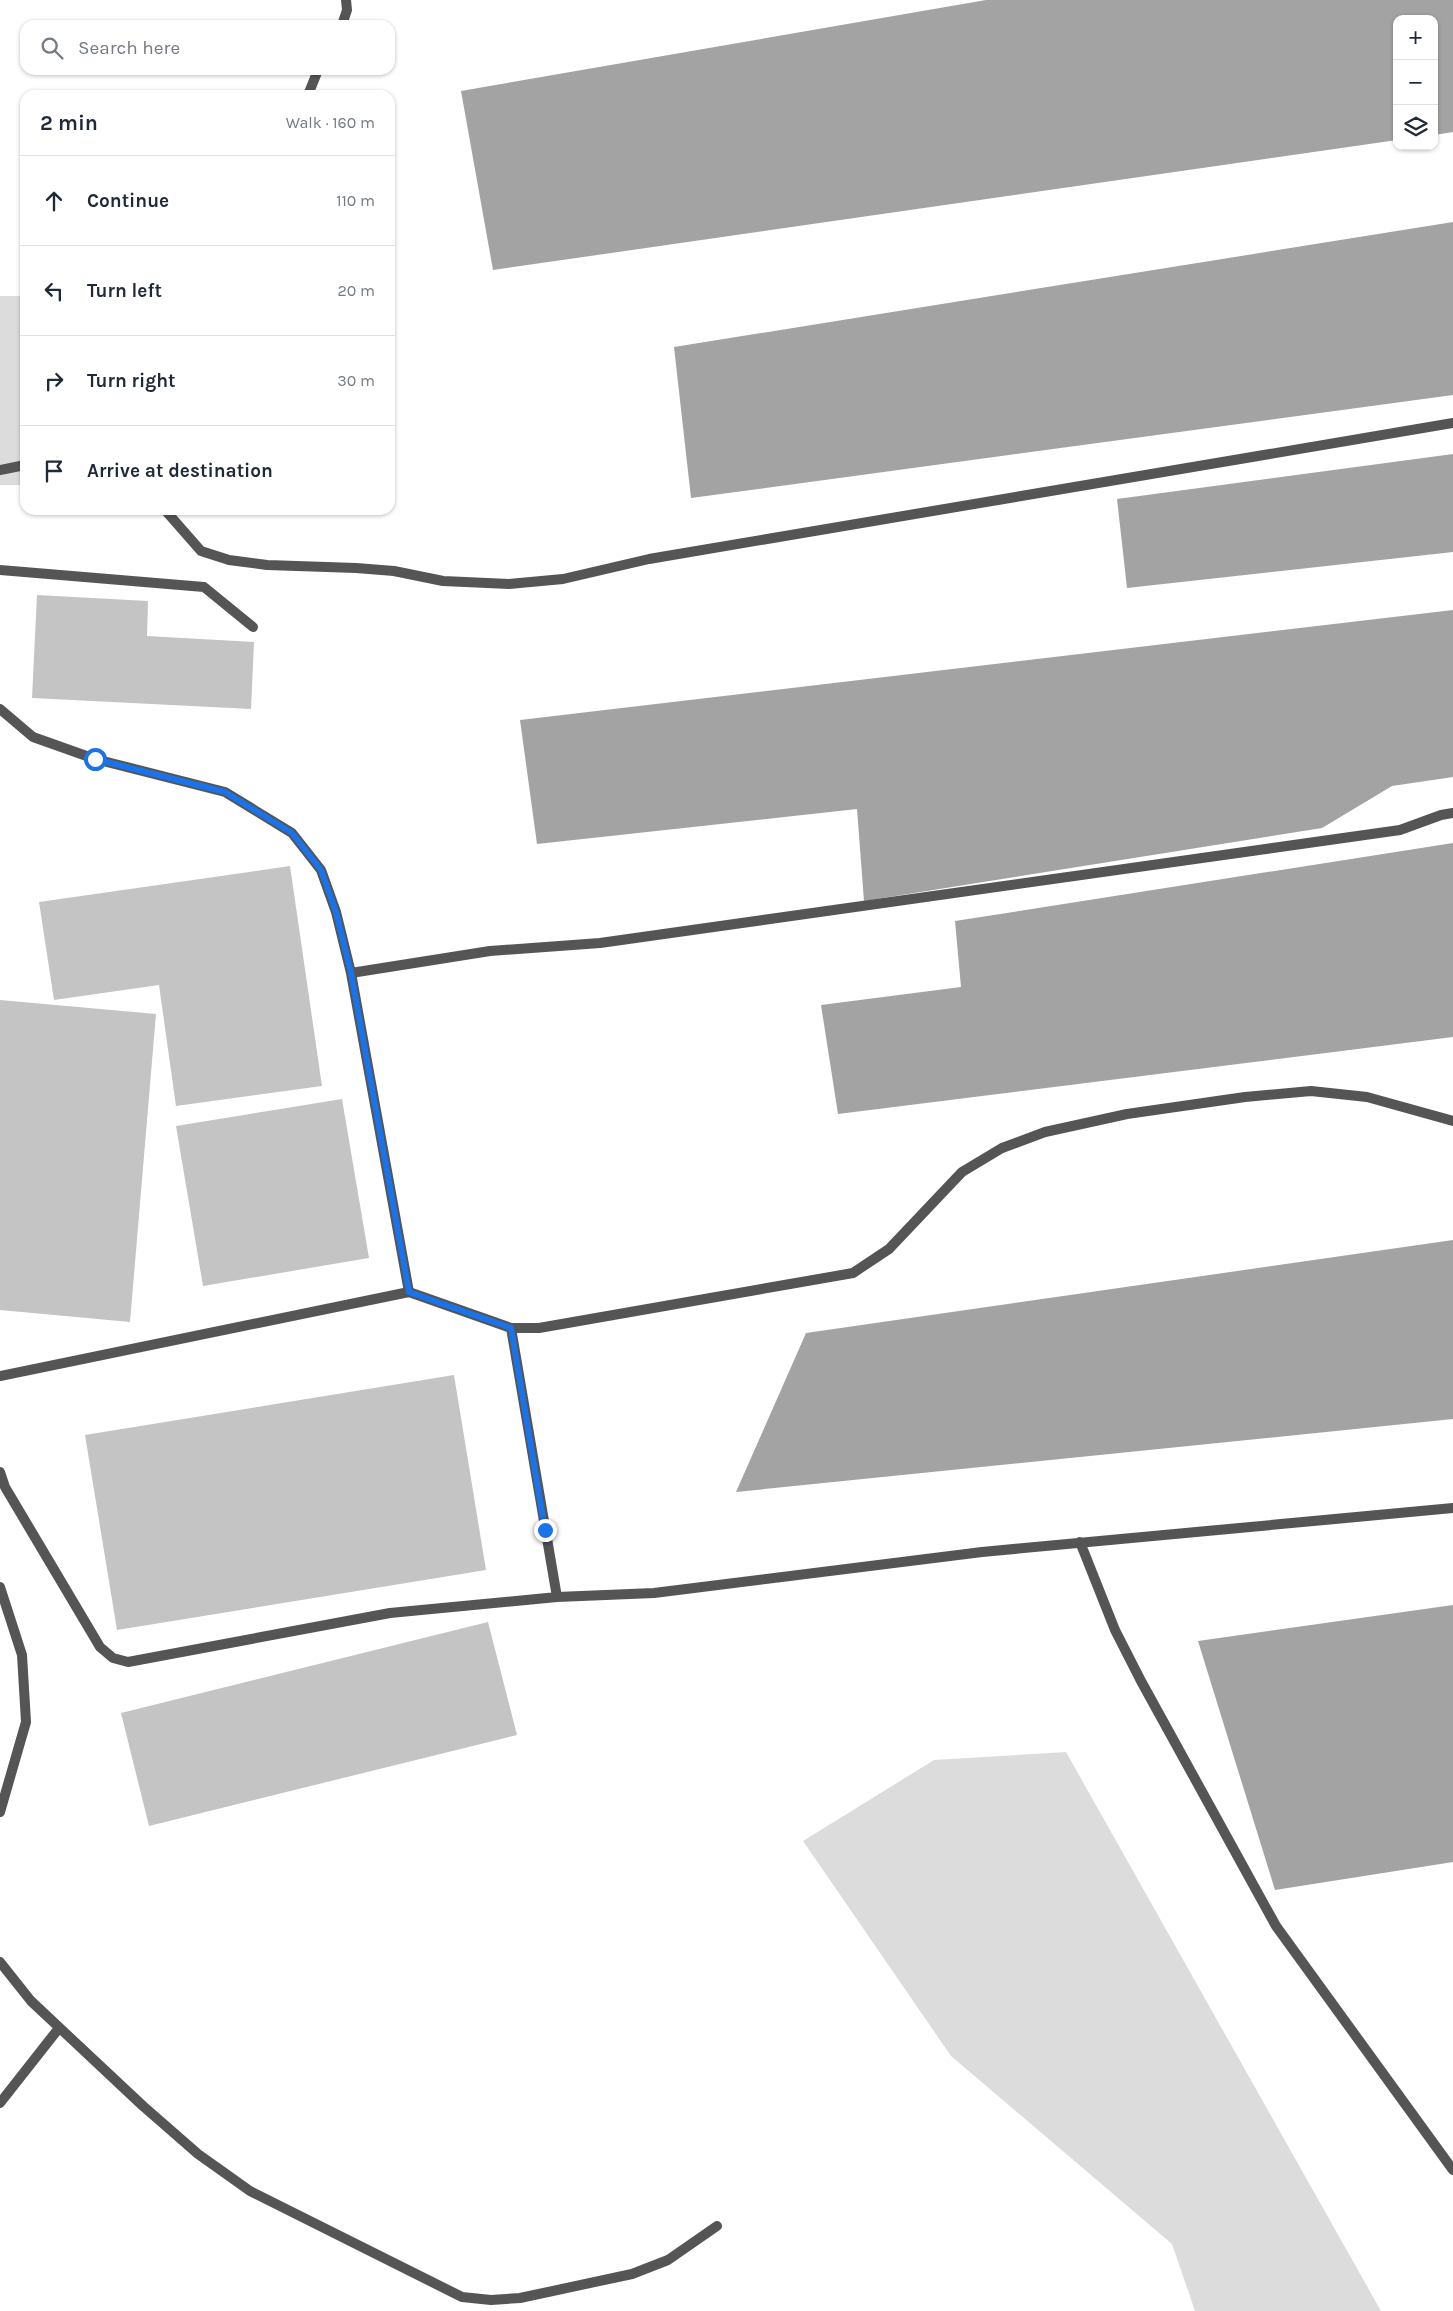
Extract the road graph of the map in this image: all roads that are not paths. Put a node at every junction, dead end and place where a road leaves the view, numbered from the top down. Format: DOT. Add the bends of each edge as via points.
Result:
graph roads {
  1 [pos="346,0"];
  2 [pos="344,20"];
  3 [pos="316,75"];
  4 [pos="310,90"];
  5 [pos="1453,423"];
  6 [pos="20,466"];
  7 [pos="0,470"];
  8 [pos="169,515"];
  9 [pos="0,570"];
  10 [pos="253,627"];
  11 [pos="0,709"];
  12 [pos="1453,813"];
  13 [pos="351,973"];
  14 [pos="1453,1121"];
  15 [pos="409,1292"];
  16 [pos="511,1328"];
  17 [pos="0,1376"];
  18 [pos="0,1472"];
  19 [pos="1453,1508"];
  20 [pos="1080,1542"];
  21 [pos="0,1587"];
  22 [pos="557,1597"];
  23 [pos="0,1812"];
  24 [pos="0,1962"];
  25 [pos="59,2028"];
  26 [pos="0,2103"];
  27 [pos="1453,2170"];
  28 [pos="717,2226"];
  1 -- 2 [label="lane"];
  3 -- 4 [label="lane"];
  5 -- 8 [label="lane" via="659,558 563,579 509,584 443,581 394,571 229,560 201,551"];
  6 -- 7 [label="lane"];
  9 -- 10 [label="lane" via="204,587"];
  11 -- 13 [label="lane" via="33,737 95,759 225,792 292,833 321,870 336,912"];
  12 -- 13 [label="lane" via="1400,830 600,943 490,950"];
  13 -- 15 [label="lane"];
  14 -- 16 [label="lane" via="1367,1097 1311,1091 1137,1113 1045,1132 1002,1148 962,1172 889,1249 853,1273 540,1328"];
  15 -- 16 [label="lane"];
  15 -- 17 [label="lane"];
  16 -- 22 [label="lane"];
  18 -- 22 [label="lane" via="5,1487 100,1647 112,1658 128,1662 390,1613"];
  19 -- 20 [label="lane"];
  20 -- 22 [label="lane" via="654,1593"];
  20 -- 27 [label="lane" via="1124,1647 1276,1926"];
  21 -- 23 [label="lane" via="22,1655 26,1722"];
  24 -- 25 [label="lane"];
  25 -- 26 [label="lane"];
  25 -- 28 [label="lane" via="198,2154 250,2191 462,2297 520,2298 632,2274 668,2260"];
}
